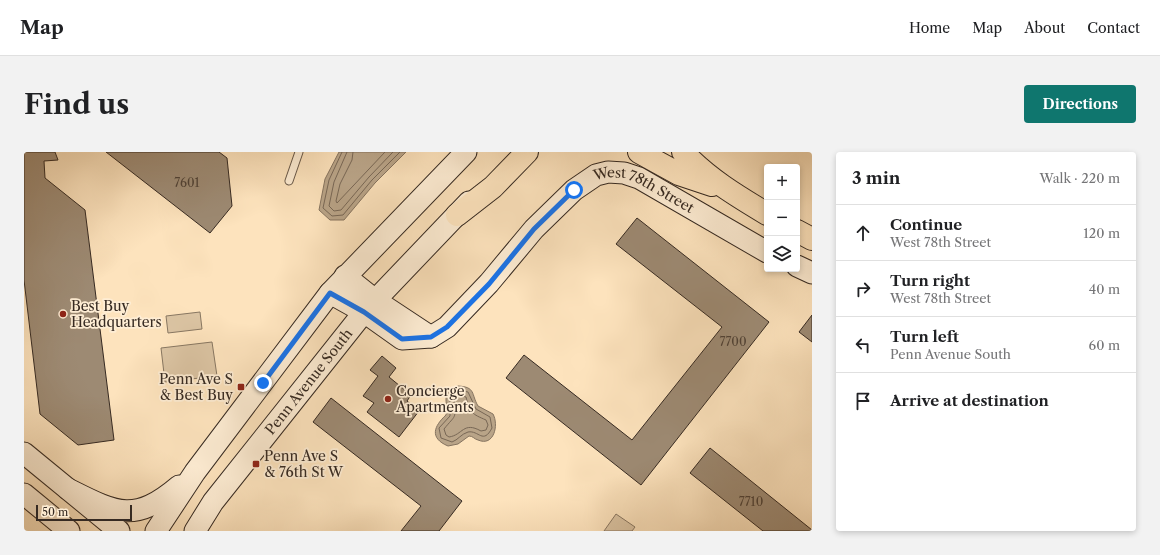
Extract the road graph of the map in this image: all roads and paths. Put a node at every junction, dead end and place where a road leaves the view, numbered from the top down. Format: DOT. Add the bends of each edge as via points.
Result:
graph roads {
  1 [pos="300,152"];
  2 [pos="466,152"];
  3 [pos="515,152"];
  4 [pos="527,152"];
  5 [pos="638,152"];
  6 [pos="682,152"];
  7 [pos="289,181"];
  8 [pos="732,193"];
  9 [pos="764,212"];
  10 [pos="457,215"];
  11 [pos="800,233"];
  12 [pos="812,239"];
  13 [pos="764,250"];
  14 [pos="800,267"];
  15 [pos="812,273"];
  16 [pos="345,276"];
  17 [pos="330,293"];
  18 [pos="369,306"];
  19 [pos="24,453"];
  20 [pos="195,472"];
  21 [pos="68,489"];
  22 [pos="24,494"];
  23 [pos="69,531"];
  24 [pos="119,531"];
  25 [pos="156,531"];
  26 [pos="195,531"];
  1 -- 7 [label="lane"];
  2 -- 16 [label="main road"];
  3 -- 10 [label="main road, Penn Avenue South"];
  4 -- 10 [label="highway" via="493,187"];
  5 -- 8 [label="highway" via="679,174"];
  6 -- 8 [label="highway" via="695,166"];
  8 -- 9 [label="highway"];
  10 -- 18 [label="main road, Penn Avenue South"];
  11 -- 12 [label="highway"];
  13 -- 18 [label="main road, West 78th Street" via="639,178 624,173 608,172 596,176 574,190 534,229 489,284 447,327 431,337 402,339"];
  14 -- 15 [label="main road"];
  16 -- 17 [label="main road"];
  16 -- 18 [label="main road, West 78th Street"];
  17 -- 18 [label="main road, West 78th Street"];
  17 -- 20 [label="main road"];
  18 -- 26 [label="main road, Penn Avenue South" via="213,502"];
  19 -- 21 [label="main road"];
  20 -- 21 [label="main road" via="164,499 153,506 136,511 106,508"];
  20 -- 25 [label="main road"];
  21 -- 24 [label="main road"];
  22 -- 23 [label="main road"];
}
